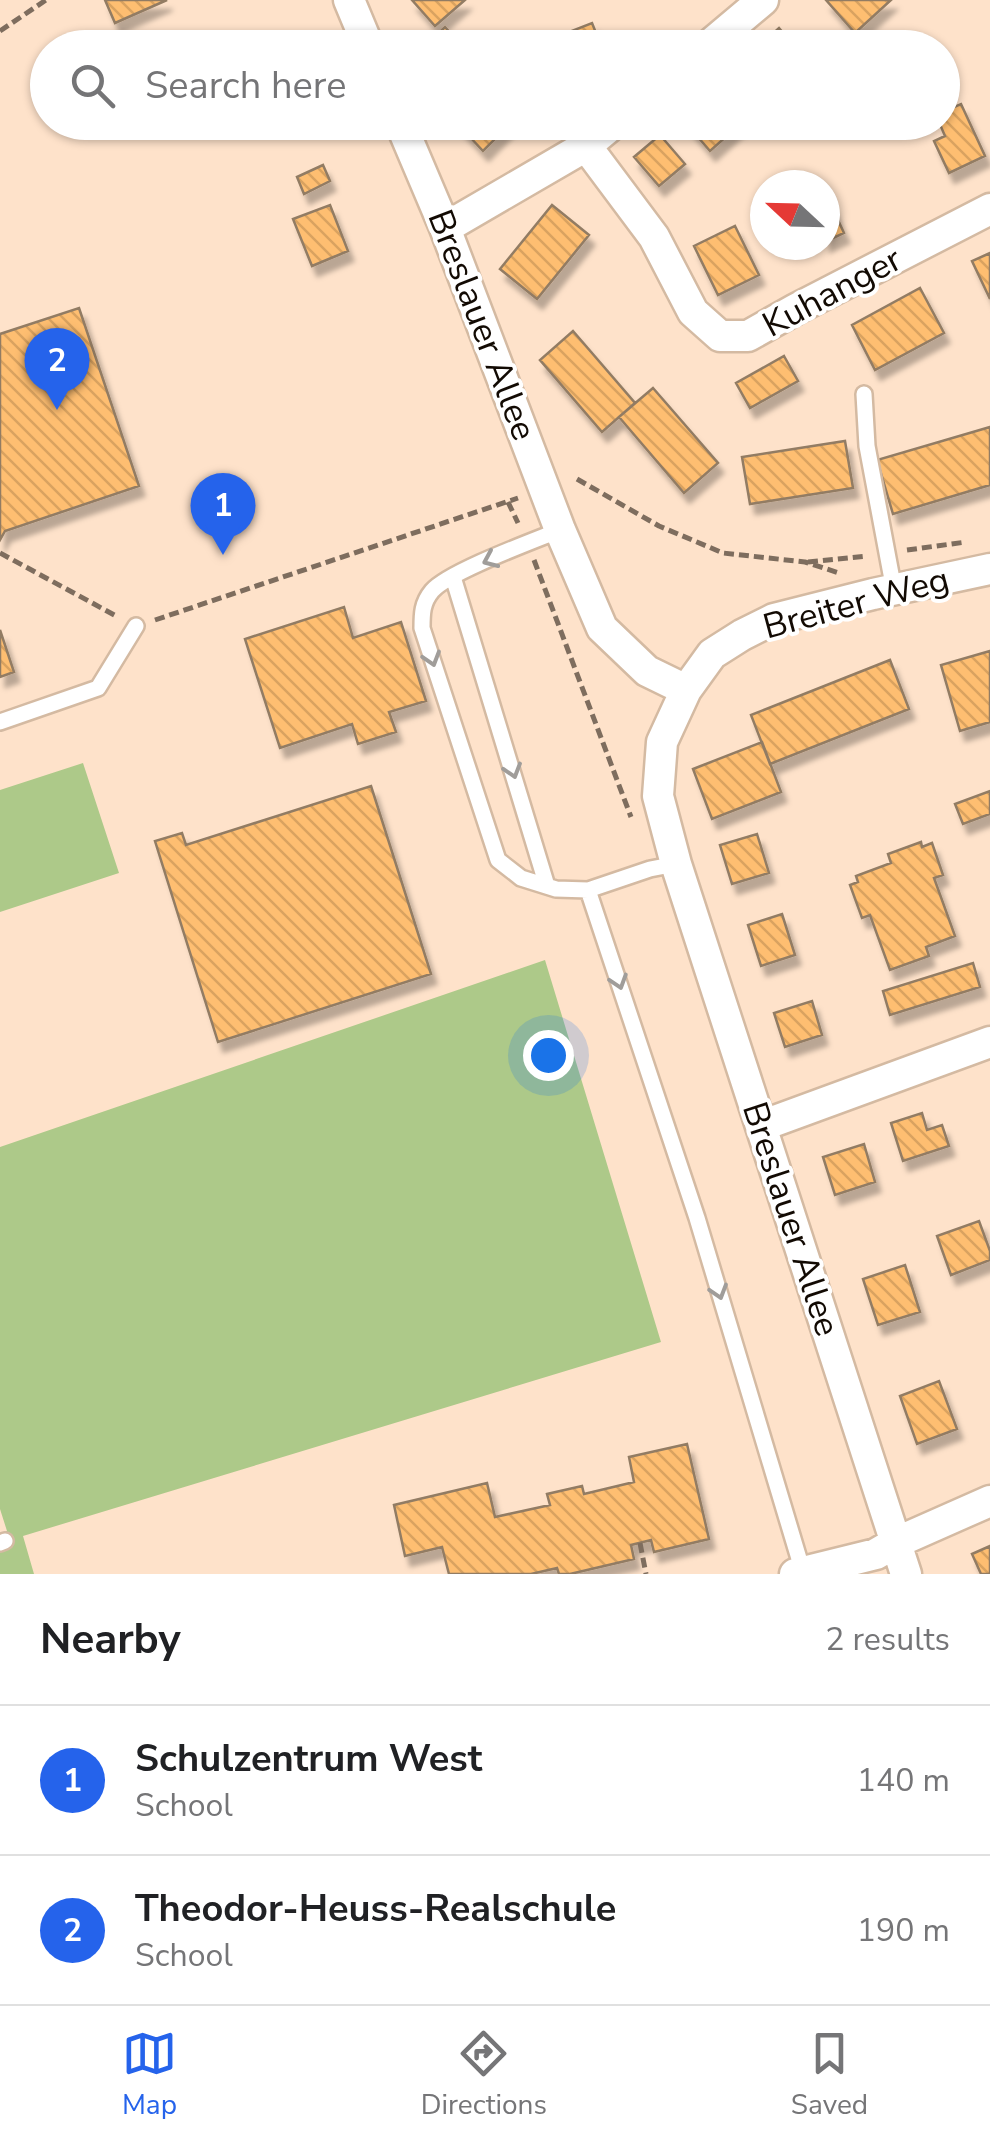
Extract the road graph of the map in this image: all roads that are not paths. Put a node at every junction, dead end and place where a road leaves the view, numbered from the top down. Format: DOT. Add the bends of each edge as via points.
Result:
graph roads {
  1 [pos="348,0"];
  2 [pos="763,0"];
  3 [pos="360,30"];
  4 [pos="727,30"];
  5 [pos="408,140"];
  6 [pos="593,140"];
  7 [pos="586,146"];
  8 [pos="990,210"];
  9 [pos="445,228"];
  10 [pos="864,394"];
  11 [pos="560,530"];
  12 [pos="990,569"];
  13 [pos="453,577"];
  14 [pos="883,592"];
  15 [pos="136,626"];
  16 [pos="686,690"];
  17 [pos="0,722"];
  18 [pos="663,866"];
  19 [pos="547,886"];
  20 [pos="588,890"];
  21 [pos="990,1042"];
  22 [pos="761,1126"];
  23 [pos="990,1501"];
  24 [pos="896,1543"];
  25 [pos="799,1573"];
  26 [pos="906,1574"];
  1 -- 3 [label="street"];
  2 -- 4 [label="street"];
  5 -- 9 [label="street, Breslauer Allee"];
  6 -- 7 [label="street"];
  7 -- 8 [label="street, Kuhanger" via="654,237 694,312 720,336 748,336"];
  7 -- 9 [label="street"];
  9 -- 11 [label="street, Breslauer Allee"];
  10 -- 14 [label="lane"];
  11 -- 13 [label="lane, one-way"];
  11 -- 16 [label="street, Breslauer Allee" via="602,628 646,671"];
  12 -- 14 [label="street, Breiter Weg"];
  13 -- 19 [label="lane, one-way"];
  13 -- 19 [label="lane, one-way" via="433,589 422,607 422,628 498,860 521,878"];
  14 -- 16 [label="street, Breiter Weg" via="774,619 742,634 712,654"];
  15 -- 17 [label="lane" via="98,688"];
  16 -- 18 [label="street, Breslauer Allee" via="662,742"];
  18 -- 20 [label="lane"];
  18 -- 22 [label="street, Breslauer Allee"];
  19 -- 20 [label="lane"];
  20 -- 25 [label="lane, one-way" via="697,1218"];
  21 -- 22 [label="street"];
  22 -- 24 [label="street, Breslauer Allee"];
  23 -- 24 [label="street"];
  24 -- 25 [label="street"];
  24 -- 26 [label="street, Breslauer Allee"];
}
